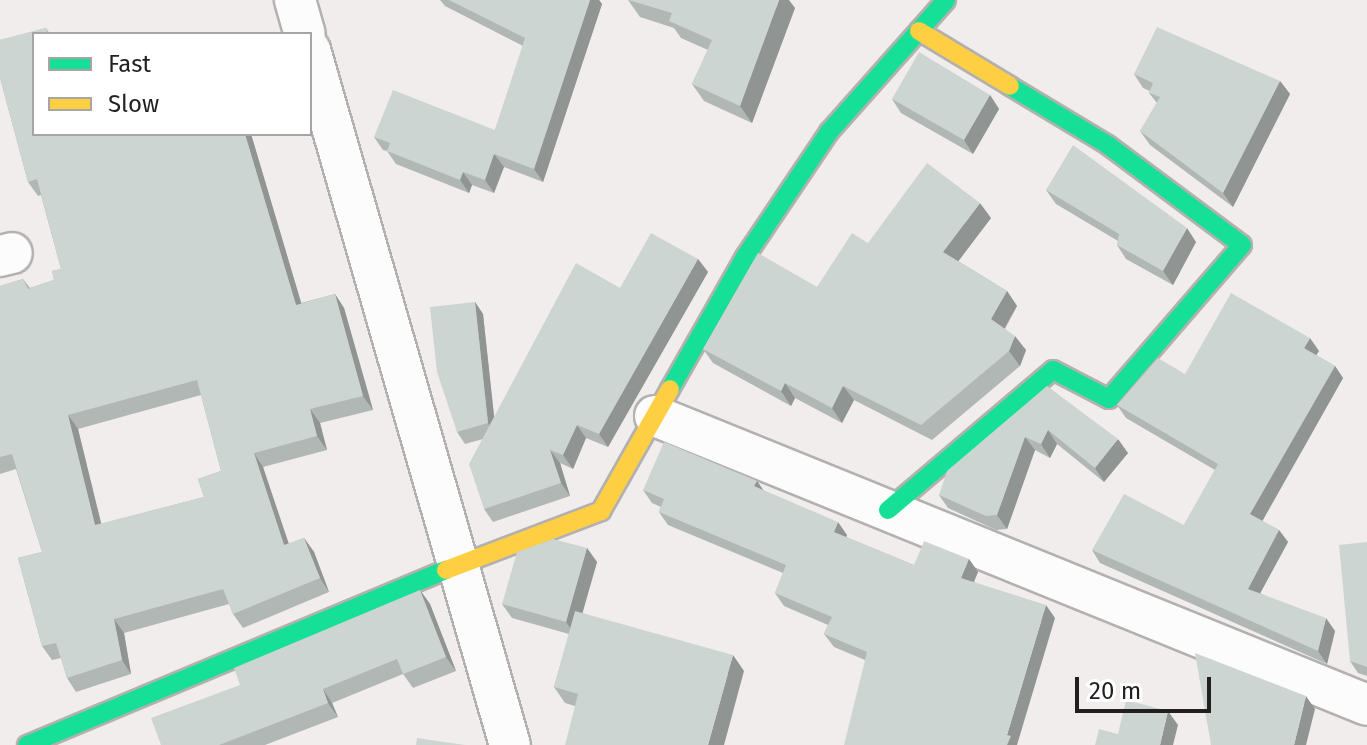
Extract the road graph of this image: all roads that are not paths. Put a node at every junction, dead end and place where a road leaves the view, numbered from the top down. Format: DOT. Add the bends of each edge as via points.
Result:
graph roads {
  1 [pos="295,0"];
  2 [pos="946,0"];
  3 [pos="919,31"];
  4 [pos="304,32"];
  5 [pos="312,57"];
  6 [pos="655,416"];
  7 [pos="888,510"];
  8 [pos="459,565"];
  9 [pos="1367,705"];
  10 [pos="27,745"];
  11 [pos="510,745"];
  1 -- 4 [label="street"];
  2 -- 3 [label="street"];
  3 -- 6 [label="street" via="829,132 745,257"];
  3 -- 7 [label="street" via="1108,145 1242,245 1109,399 1053,370"];
  5 -- 8 [label="street"];
  6 -- 7 [label="street"];
  6 -- 8 [label="street" via="601,511"];
  7 -- 9 [label="street"];
  8 -- 10 [label="street"];
  8 -- 11 [label="street"];
}
